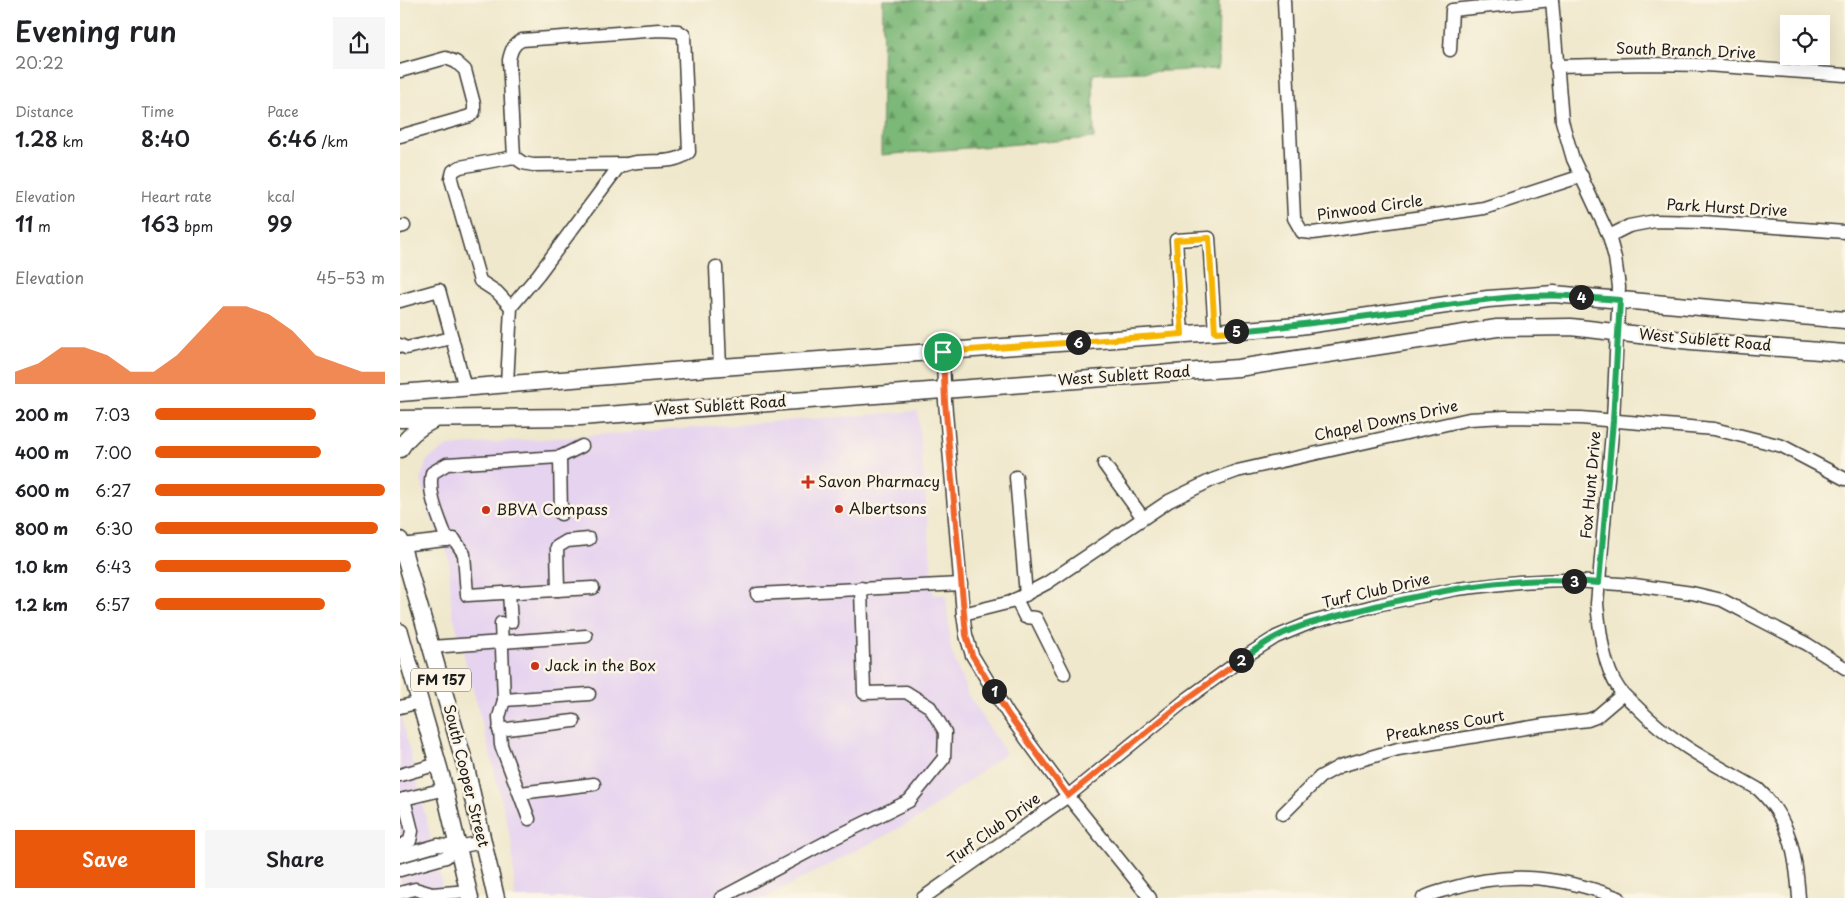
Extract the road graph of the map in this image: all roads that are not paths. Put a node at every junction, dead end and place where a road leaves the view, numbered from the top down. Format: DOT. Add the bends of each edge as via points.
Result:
graph roads {
  1 [pos="1284,0"];
  2 [pos="1552,0"];
  3 [pos="1450,50"];
  4 [pos="1556,66"];
  5 [pos="400,71"];
  6 [pos="1845,76"];
  7 [pos="400,136"];
  8 [pos="514,157"];
  9 [pos="624,164"];
  10 [pos="1582,176"];
  11 [pos="1845,232"];
  12 [pos="1609,236"];
  13 [pos="716,267"];
  14 [pos="1620,300"];
  15 [pos="400,301"];
  16 [pos="511,307"];
  17 [pos="1845,320"];
  18 [pos="1215,332"];
  19 [pos="1618,332"];
  20 [pos="1182,334"];
  21 [pos="452,338"];
  22 [pos="400,345"];
  23 [pos="943,352"];
  24 [pos="1845,353"];
  25 [pos="720,368"];
  26 [pos="400,384"];
  27 [pos="507,384"];
  28 [pos="465,388"];
  29 [pos="944,389"];
  30 [pos="420,391"];
  31 [pos="400,393"];
  32 [pos="438,418"];
  33 [pos="400,419"];
  34 [pos="1613,421"];
  35 [pos="582,446"];
  36 [pos="400,449"];
  37 [pos="560,458"];
  38 [pos="1104,464"];
  39 [pos="1016,477"];
  40 [pos="1845,479"];
  41 [pos="560,514"];
  42 [pos="1143,518"];
  43 [pos="589,539"];
  44 [pos="447,540"];
  45 [pos="401,542"];
  46 [pos="1599,583"];
  47 [pos="961,584"];
  48 [pos="593,588"];
  49 [pos="861,588"];
  50 [pos="558,590"];
  51 [pos="510,593"];
  52 [pos="756,594"];
  53 [pos="1021,597"];
  54 [pos="963,614"];
  55 [pos="400,632"];
  56 [pos="586,636"];
  57 [pos="502,642"];
  58 [pos="431,647"];
  59 [pos="1845,668"];
  60 [pos="1064,674"];
  61 [pos="589,694"];
  62 [pos="1623,694"];
  63 [pos="504,700"];
  64 [pos="420,702"];
  65 [pos="400,707"];
  66 [pos="574,721"];
  67 [pos="500,730"];
  68 [pos="438,764"];
  69 [pos="400,775"];
  70 [pos="594,784"];
  71 [pos="445,789"];
  72 [pos="520,794"];
  73 [pos="1068,796"];
  74 [pos="402,800"];
  75 [pos="1283,814"];
  76 [pos="529,819"];
  77 [pos="483,842"];
  78 [pos="400,846"];
  79 [pos="458,847"];
  80 [pos="400,856"];
  81 [pos="400,870"];
  82 [pos="400,892"];
  83 [pos="469,894"];
  84 [pos="432,896"];
  85 [pos="496,898"];
  86 [pos="721,898"];
  87 [pos="923,898"];
  88 [pos="1150,898"];
  89 [pos="1423,898"];
  90 [pos="1619,898"];
  91 [pos="1800,898"];
  1 -- 10 [label="street, Pinwood Circle" via="1294,218 1302,232 1314,233 1484,208"];
  2 -- 3 [label="street" via="1452,10"];
  2 -- 4 [label="street, Fox Hunt Drive"];
  4 -- 6 [label="street, South Branch Drive" via="1706,64"];
  4 -- 10 [label="street, Fox Hunt Drive" via="1562,121 1573,159"];
  5 -- 7 [label="street" via="446,58 456,62 465,70 474,112 470,116"];
  8 -- 9 [label="street" via="533,165"];
  8 -- 9 [label="street" via="509,60 516,42 650,30 678,31 684,35 690,152 678,159"];
  8 -- 16 [label="street" via="460,167 453,172 451,179 480,281"];
  9 -- 16 [label="street"];
  10 -- 12 [label="street, Fox Hunt Drive"];
  11 -- 12 [label="street, Park Hurst Drive" via="1655,221 1629,226"];
  12 -- 14 [label="street, Fox Hunt Drive"];
  13 -- 25 [label="street"];
  14 -- 17 [label="main road"];
  14 -- 18 [label="main road" via="1554,294 1488,299 1299,326"];
  14 -- 19 [label="street, Fox Hunt Drive"];
  15 -- 21 [label="street" via="439,290"];
  16 -- 27 [label="street"];
  18 -- 20 [label="main road"];
  18 -- 20 [label="street" via="1209,238 1176,240"];
  19 -- 24 [label="main road, West Sublett Road"];
  19 -- 29 [label="main road, West Sublett Road" via="1571,327 1497,328 1238,368"];
  19 -- 34 [label="street, Fox Hunt Drive"];
  20 -- 23 [label="main road"];
  21 -- 22 [label="street" via="406,348"];
  21 -- 28 [label="street"];
  23 -- 25 [label="main road"];
  23 -- 29 [label="street"];
  25 -- 27 [label="main road"];
  26 -- 30 [label="main road"];
  27 -- 28 [label="main road"];
  28 -- 30 [label="main road"];
  29 -- 32 [label="main road, West Sublett Road" via="580,417"];
  29 -- 47 [label="street"];
  30 -- 31 [label="main road"];
  32 -- 33 [label="main road, West Sublett Road"];
  32 -- 36 [label="main road" via="416,429"];
  34 -- 40 [label="street, Chapel Downs Drive" via="1724,431 1782,446"];
  34 -- 42 [label="street, Chapel Downs Drive" via="1505,417 1433,426 1237,471 1169,501"];
  34 -- 46 [label="street, Fox Hunt Drive"];
  35 -- 37 [label="street"];
  37 -- 41 [label="street"];
  37 -- 44 [label="street" via="447,464 432,473 432,494"];
  38 -- 42 [label="street"];
  39 -- 53 [label="street"];
  42 -- 53 [label="street, Chapel Downs Drive"];
  43 -- 50 [label="street" via="567,541 557,546"];
  44 -- 45 [label="street"];
  44 -- 51 [label="street" via="454,539 464,554 467,595"];
  45 -- 58 [label="main road, South Cooper Street / FM 157"];
  46 -- 59 [label="street, Turf Club Drive" via="1692,593 1722,600 1807,644"];
  46 -- 62 [label="street, Fox Hunt Drive" via="1600,631 1608,665"];
  46 -- 73 [label="street, Turf Club Drive" via="1561,580 1519,582 1457,590 1381,604 1312,622 1276,637 1246,656 1187,699"];
  47 -- 49 [label="street"];
  47 -- 54 [label="street"];
  48 -- 50 [label="street"];
  49 -- 52 [label="street"];
  49 -- 86 [label="street" via="864,692 906,692 930,707 945,732 944,758 909,801"];
  50 -- 51 [label="street"];
  51 -- 57 [label="street"];
  53 -- 54 [label="street, Chapel Downs Drive"];
  53 -- 60 [label="street" via="1025,617 1036,618"];
  54 -- 73 [label="street" via="972,655 1008,714"];
  55 -- 64 [label="main road, South Cooper Street / FM 157"];
  56 -- 57 [label="street"];
  57 -- 58 [label="street"];
  57 -- 63 [label="street"];
  58 -- 77 [label="main road, South Cooper Street / FM 157" via="466,768"];
  61 -- 63 [label="street"];
  62 -- 75 [label="street, Preakness Court" via="1602,713 1588,720 1398,749 1340,766 1320,777"];
  62 -- 91 [label="street, Fox Hunt Drive" via="1676,742 1758,789 1782,818 1792,842"];
  63 -- 67 [label="street" via="499,718"];
  64 -- 65 [label="street"];
  64 -- 68 [label="main road, South Cooper Street / FM 157"];
  66 -- 67 [label="street"];
  67 -- 72 [label="street" via="502,745"];
  68 -- 69 [label="street"];
  68 -- 71 [label="main road, South Cooper Street / FM 157"];
  70 -- 72 [label="street"];
  71 -- 74 [label="street"];
  71 -- 79 [label="main road, South Cooper Street / FM 157"];
  72 -- 76 [label="street"];
  73 -- 87 [label="street, Turf Club Drive"];
  73 -- 88 [label="street"];
  74 -- 78 [label="street" via="412,831 410,841"];
  77 -- 79 [label="street"];
  77 -- 85 [label="main road, South Cooper Street / FM 157"];
  79 -- 80 [label="street" via="438,845"];
  79 -- 81 [label="street" via="446,857"];
  79 -- 83 [label="main road, South Cooper Street / FM 157"];
  82 -- 84 [label="street" via="415,890"];
  83 -- 84 [label="street"];
  89 -- 90 [label="street" via="1504,877 1529,877 1557,880"];
}
